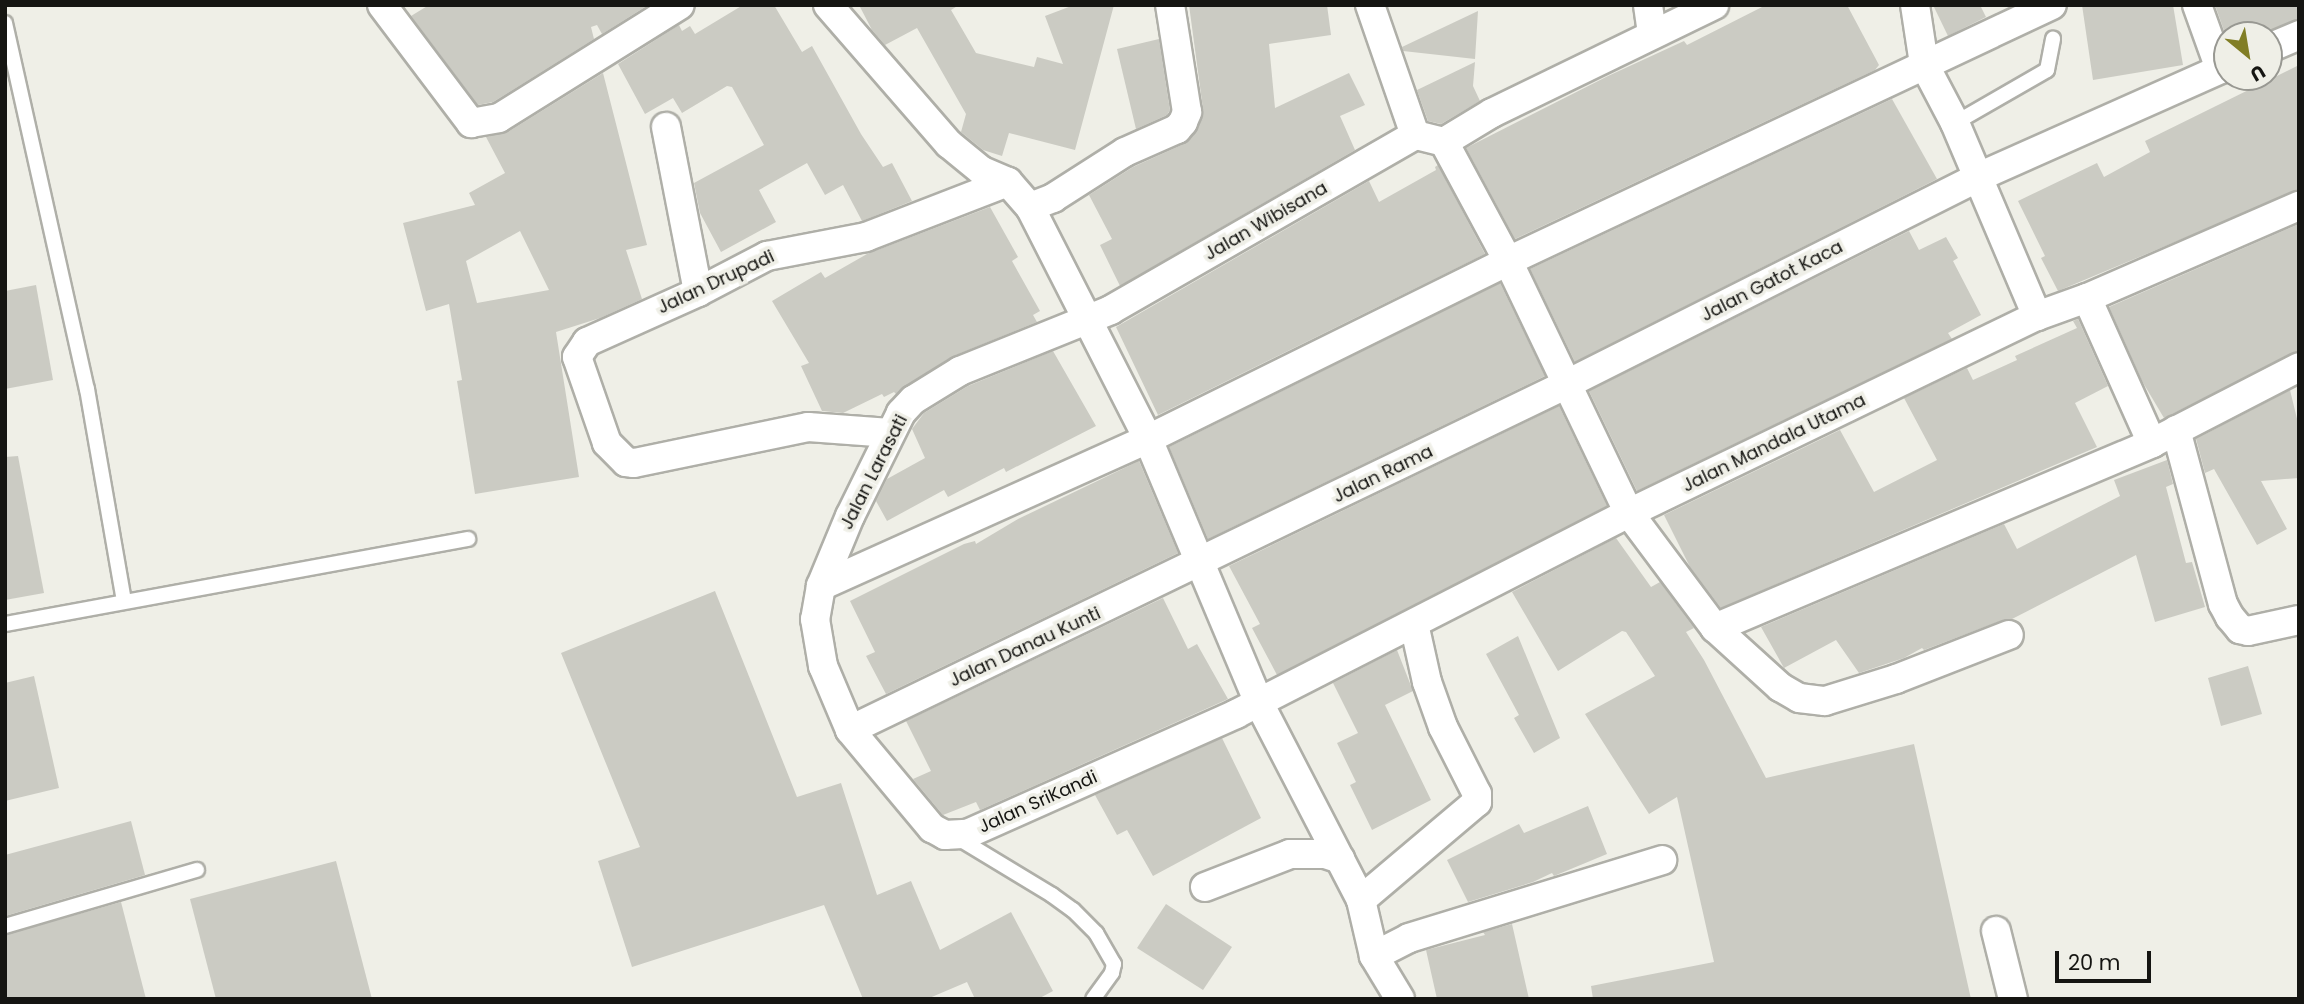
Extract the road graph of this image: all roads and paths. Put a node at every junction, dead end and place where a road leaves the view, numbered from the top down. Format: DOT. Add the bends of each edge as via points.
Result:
graph roads {
  1 [pos="680,5"];
  2 [pos="828,5"];
  3 [pos="1170,5"];
  4 [pos="1370,5"];
  5 [pos="1648,5"];
  6 [pos="1714,5"];
  7 [pos="1915,5"];
  8 [pos="2052,5"];
  9 [pos="2197,5"];
  10 [pos="383,6"];
  11 [pos="5,23"];
  12 [pos="1652,34"];
  13 [pos="2053,39"];
  14 [pos="2213,44"];
  15 [pos="1924,64"];
  16 [pos="2213,72"];
  17 [pos="1955,123"];
  18 [pos="666,127"];
  19 [pos="1415,135"];
  20 [pos="1444,142"];
  21 [pos="1976,178"];
  22 [pos="1007,182"];
  23 [pos="2299,206"];
  24 [pos="1030,207"];
  25 [pos="1508,261"];
  26 [pos="698,292"];
  27 [pos="2087,298"];
  28 [pos="2037,316"];
  29 [pos="1090,321"];
  30 [pos="2299,367"];
  31 [pos="1567,384"];
  32 [pos="890,433"];
  33 [pos="2164,436"];
  34 [pos="1148,439"];
  35 [pos="1629,513"];
  36 [pos="468,539"];
  37 [pos="1199,564"];
  38 [pos="821,586"];
  39 [pos="124,601"];
  40 [pos="2299,620"];
  41 [pos="5,624"];
  42 [pos="1414,624"];
  43 [pos="1714,628"];
  44 [pos="2009,635"];
  45 [pos="1259,703"];
  46 [pos="850,730"];
  47 [pos="953,836"];
  48 [pos="1340,859"];
  49 [pos="1662,860"];
  50 [pos="197,870"];
  51 [pos="1205,887"];
  52 [pos="1362,900"];
  53 [pos="5,926"];
  54 [pos="1996,931"];
  55 [pos="1374,956"];
  56 [pos="1091,998"];
  57 [pos="1400,999"];
  58 [pos="2013,999"];
  1 -- 10 [label="street" via="499,118 471,123"];
  2 -- 22 [label="street" via="949,144 982,171"];
  3 -- 24 [label="street" via="1187,112 1183,122"];
  4 -- 19 [label="street"];
  5 -- 12 [label="street"];
  6 -- 12 [label="street"];
  7 -- 15 [label="street"];
  8 -- 15 [label="street"];
  9 -- 14 [label="street"];
  11 -- 39 [label="lane" via="86,389"];
  12 -- 20 [label="street" via="1492,113"];
  13 -- 17 [label="lane" via="2047,69"];
  15 -- 17 [label="street"];
  15 -- 25 [label="street"];
  16 -- 21 [label="street, Jalan Gatot Kaca"];
  17 -- 21 [label="street"];
  18 -- 26 [label="street"];
  19 -- 20 [label="street"];
  19 -- 29 [label="street, Jalan Wibisana"];
  20 -- 25 [label="street"];
  21 -- 28 [label="street"];
  21 -- 31 [label="street, Jalan Gatot Kaca"];
  22 -- 24 [label="street"];
  22 -- 26 [label="street, Jalan Drupadi" via="866,237 767,256"];
  23 -- 27 [label="street, Jalan Mandala Utama"];
  24 -- 29 [label="street"];
  25 -- 31 [label="street"];
  25 -- 34 [label="street"];
  26 -- 32 [label="street, Jalan Drupadi" via="586,342 579,352 577,363 607,443 626,462 807,427"];
  27 -- 28 [label="street, Jalan Mandala Utama"];
  27 -- 33 [label="street"];
  28 -- 35 [label="street, Jalan Mandala Utama"];
  29 -- 32 [label="street, Jalan Larasati" via="960,371 913,400"];
  29 -- 34 [label="street"];
  30 -- 33 [label="street"];
  31 -- 35 [label="street"];
  31 -- 37 [label="street, Jalan Rama"];
  32 -- 38 [label="street, Jalan Larasati"];
  33 -- 40 [label="street" via="2230,617 2248,631"];
  33 -- 43 [label="street"];
  34 -- 37 [label="street"];
  34 -- 38 [label="street"];
  35 -- 42 [label="street, Jalan Mandala Utama"];
  35 -- 43 [label="street"];
  36 -- 39 [label="lane"];
  37 -- 45 [label="street"];
  37 -- 46 [label="street, Jalan Danau Kunti"];
  38 -- 46 [label="street, Jalan Larasati" via="815,619 823,666"];
  39 -- 41 [label="lane"];
  42 -- 45 [label="street, Jalan Mandala Utama"];
  42 -- 52 [label="street" via="1427,682 1477,803"];
  43 -- 44 [label="street" via="1780,687 1799,698 1825,701"];
  45 -- 47 [label="street, Jalan SriKandi" via="967,834"];
  45 -- 48 [label="street"];
  46 -- 47 [label="street" via="932,828"];
  47 -- 56 [label="lane" via="1052,895 1096,933 1114,964"];
  48 -- 51 [label="street" via="1290,854"];
  48 -- 52 [label="street"];
  49 -- 55 [label="street" via="1409,938"];
  50 -- 53 [label="lane"];
  52 -- 55 [label="street"];
  54 -- 58 [label="street"];
  55 -- 57 [label="street"];
}
